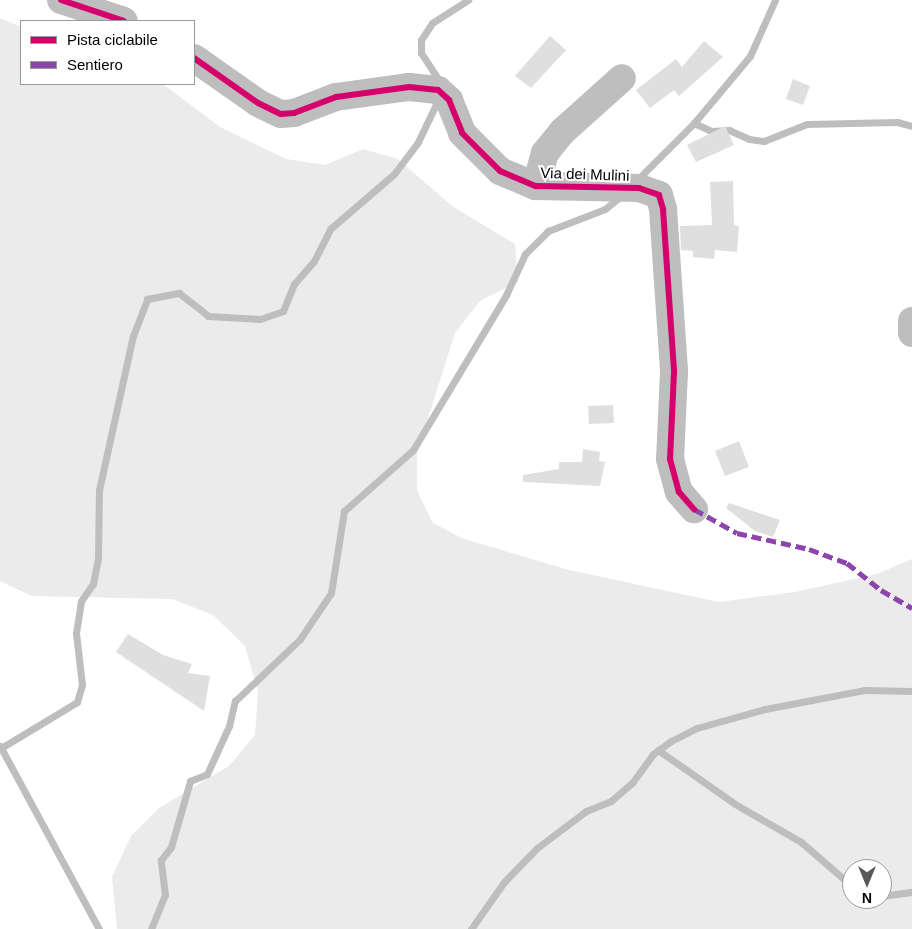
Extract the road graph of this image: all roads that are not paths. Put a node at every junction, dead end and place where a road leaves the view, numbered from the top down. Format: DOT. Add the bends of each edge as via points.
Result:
graph roads {
  1 [pos="61,0"];
  2 [pos="121,20"];
  3 [pos="195,59"];
  4 [pos="622,78"];
  5 [pos="536,186"];
  6 [pos="912,321"];
  7 [pos="912,333"];
  8 [pos="694,510"];
  1 -- 2 [label="street"];
  3 -- 5 [label="street, Via dei Mulini" via="281,114 294,113 336,97 409,87 438,90 448,100 462,133 482,157 500,171"];
  4 -- 5 [label="street" via="563,131 545,153"];
  5 -- 8 [label="street, Via dei Mulini" via="640,188 659,195 664,209 674,372 670,459 679,492"];
  6 -- 7 [label="street"];
}
